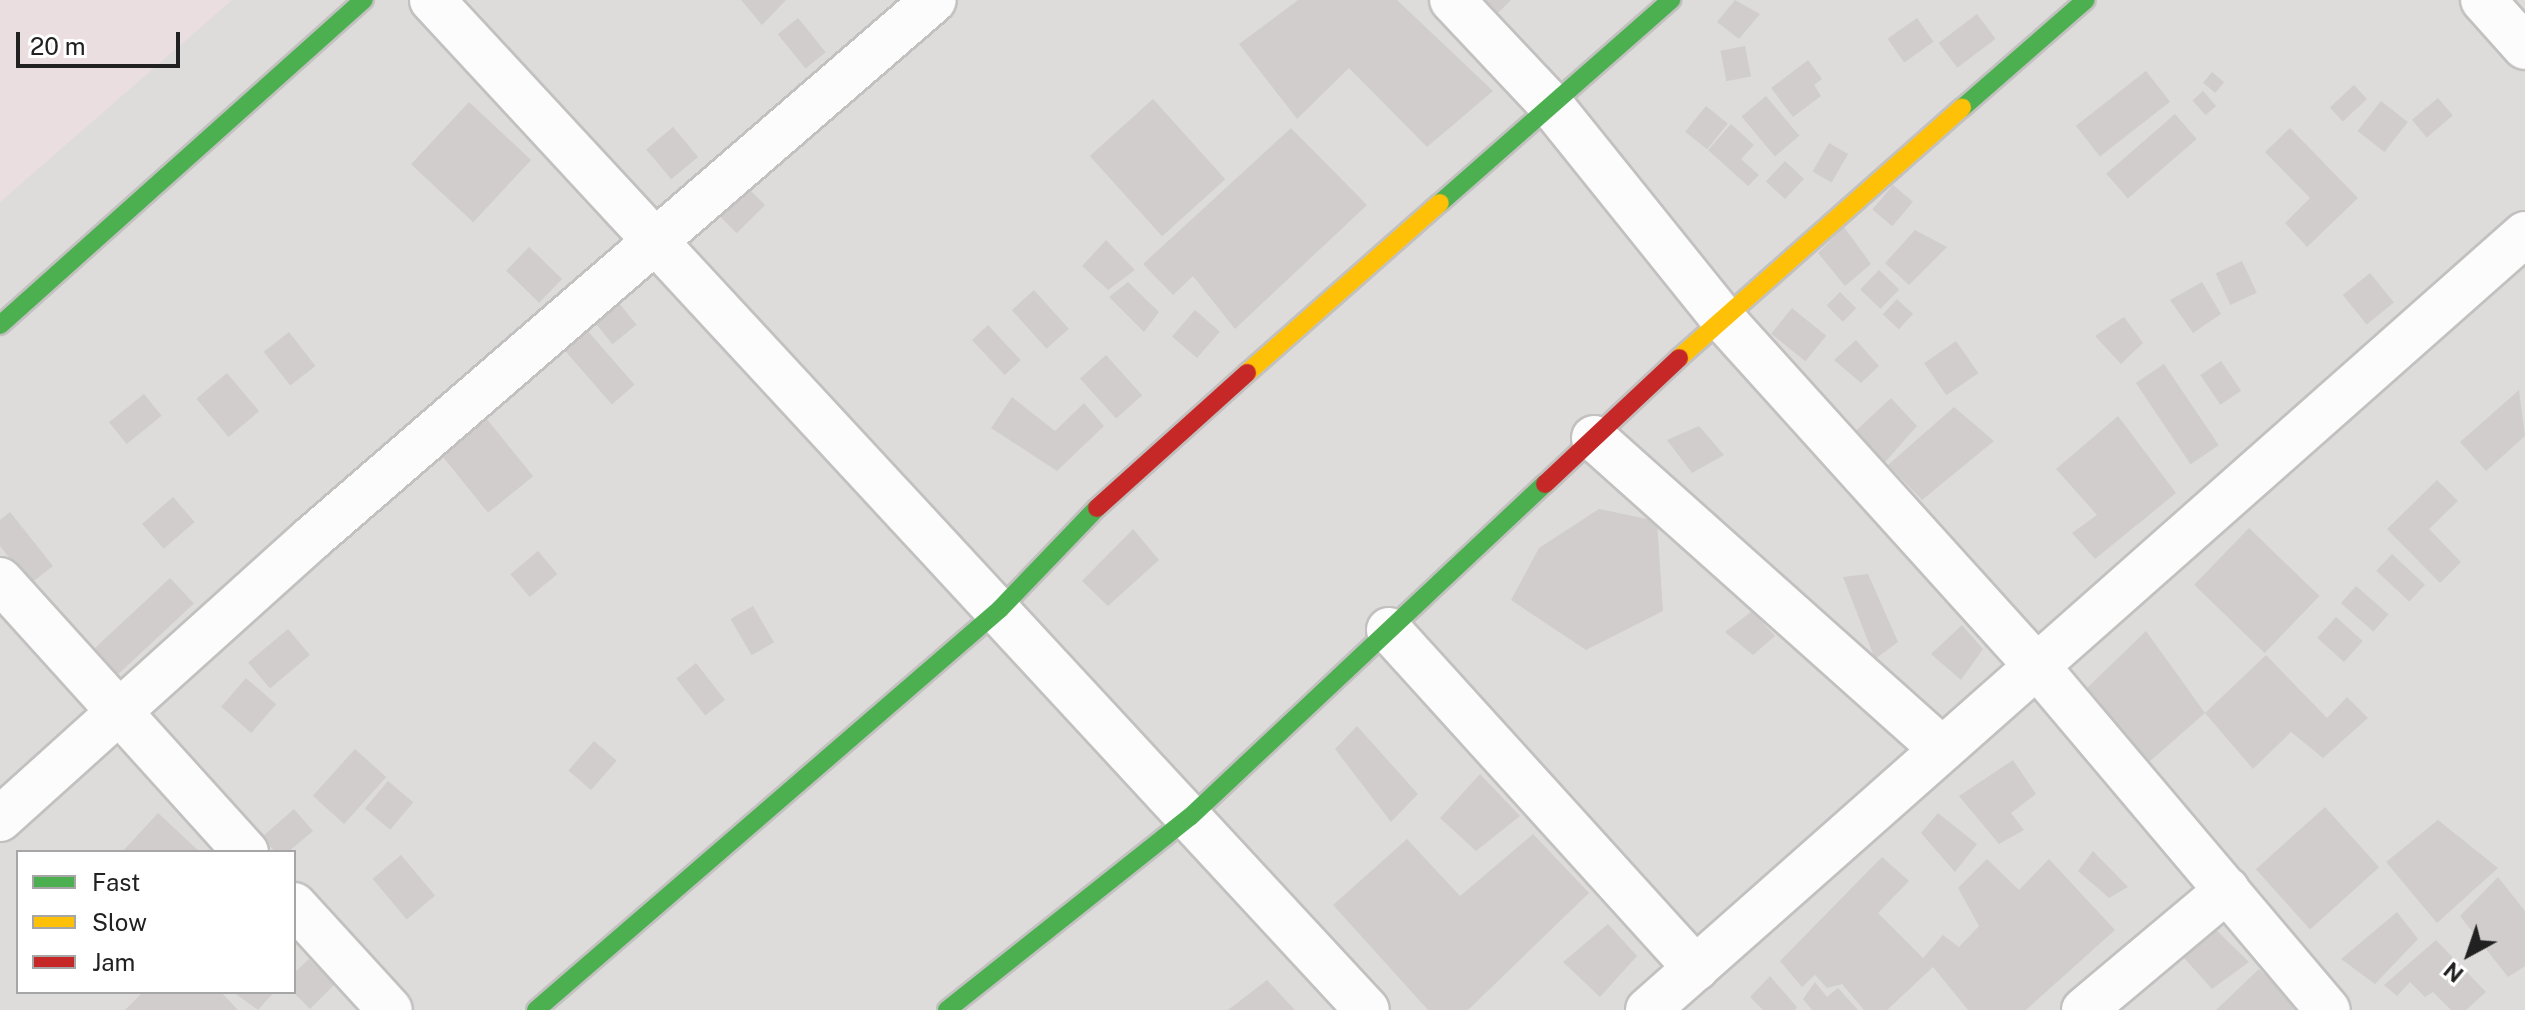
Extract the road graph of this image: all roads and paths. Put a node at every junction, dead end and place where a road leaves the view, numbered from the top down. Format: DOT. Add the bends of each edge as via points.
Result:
graph roads {
  1 [pos="364,0"];
  2 [pos="432,0"];
  3 [pos="934,0"];
  4 [pos="1452,0"];
  5 [pos="1671,0"];
  6 [pos="2086,0"];
  7 [pos="2483,0"];
  8 [pos="2525,47"];
  9 [pos="1551,105"];
  10 [pos="2525,234"];
  11 [pos="654,240"];
  12 [pos="1722,318"];
  13 [pos="0,325"];
  14 [pos="1594,438"];
  15 [pos="0,580"];
  16 [pos="1000,609"];
  17 [pos="1389,630"];
  18 [pos="2036,665"];
  19 [pos="121,715"];
  20 [pos="1942,749"];
  21 [pos="1190,817"];
  22 [pos="0,819"];
  23 [pos="244,850"];
  24 [pos="2227,890"];
  25 [pos="296,907"];
  26 [pos="1696,968"];
  27 [pos="390,1010"];
  28 [pos="536,1010"];
  29 [pos="947,1010"];
  30 [pos="1367,1010"];
  31 [pos="1648,1010"];
  32 [pos="2084,1010"];
  33 [pos="2328,1010"];
  1 -- 13 [label="street"];
  2 -- 11 [label="street"];
  3 -- 11 [label="street"];
  4 -- 9 [label="street"];
  5 -- 9 [label="street"];
  6 -- 12 [label="street"];
  7 -- 8 [label="street"];
  9 -- 12 [label="street"];
  9 -- 16 [label="street" via="1117,488"];
  10 -- 18 [label="street"];
  11 -- 16 [label="street"];
  11 -- 19 [label="street"];
  12 -- 14 [label="street"];
  12 -- 18 [label="street"];
  14 -- 17 [label="street"];
  14 -- 20 [label="street"];
  15 -- 19 [label="street"];
  16 -- 21 [label="street"];
  16 -- 28 [label="street"];
  17 -- 21 [label="street"];
  17 -- 26 [label="street"];
  18 -- 20 [label="street"];
  18 -- 24 [label="street"];
  19 -- 22 [label="street"];
  19 -- 23 [label="street"];
  20 -- 26 [label="street"];
  21 -- 29 [label="street"];
  21 -- 30 [label="street"];
  24 -- 32 [label="street"];
  24 -- 33 [label="street"];
  25 -- 27 [label="street"];
  26 -- 31 [label="street"];
}
